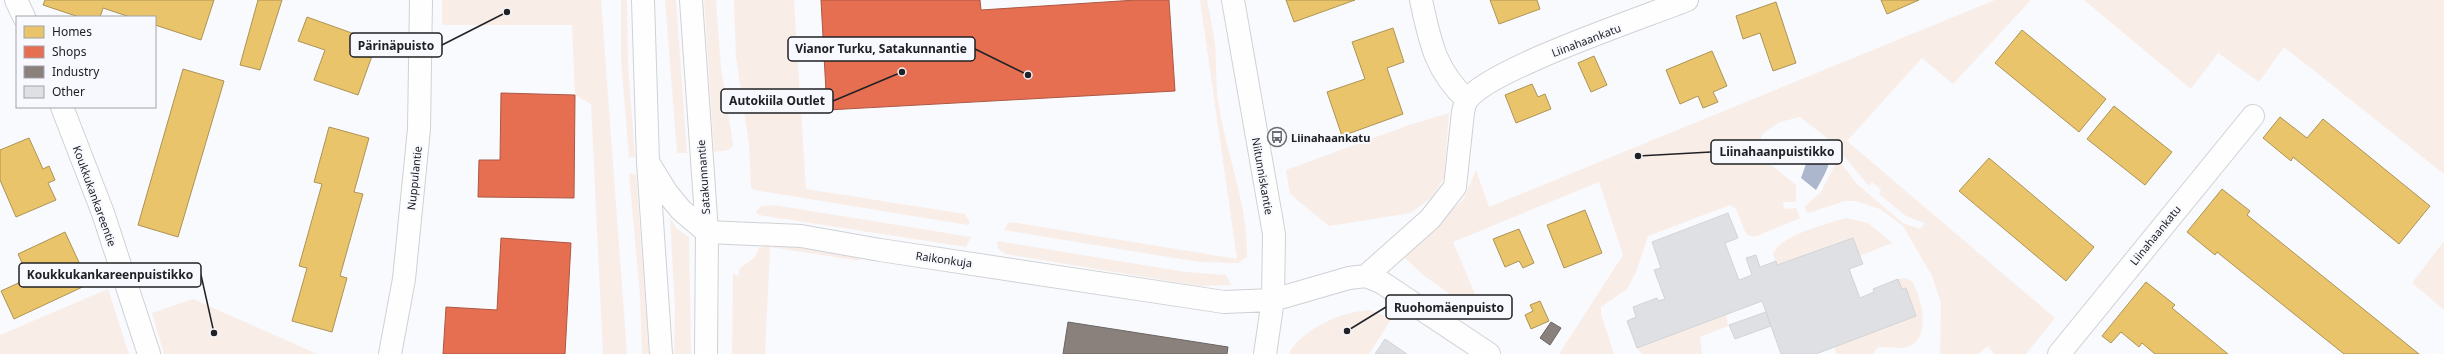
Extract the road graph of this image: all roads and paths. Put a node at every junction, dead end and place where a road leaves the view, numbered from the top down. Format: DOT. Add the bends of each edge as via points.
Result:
graph roads {
  1 [pos="16,0"];
  2 [pos="421,0"];
  3 [pos="643,0"];
  4 [pos="691,0"];
  5 [pos="1233,0"];
  6 [pos="1421,0"];
  7 [pos="1687,0"];
  8 [pos="24,16"];
  9 [pos="1467,100"];
  10 [pos="62,108"];
  11 [pos="2252,116"];
  12 [pos="648,162"];
  13 [pos="707,232"];
  14 [pos="1366,276"];
  15 [pos="1273,300"];
  16 [pos="149,354"];
  17 [pos="390,354"];
  18 [pos="661,354"];
  19 [pos="706,354"];
  20 [pos="1265,354"];
  21 [pos="1489,354"];
  22 [pos="2058,354"];
  1 -- 8 [label="street"];
  2 -- 17 [label="street, Nuppulantie" via="419,128 404,279"];
  3 -- 12 [label="street"];
  4 -- 13 [label="street, Satakunnantie"];
  5 -- 15 [label="street, Niitunniskantie" via="1274,234"];
  6 -- 9 [label="street" via="1439,66 1455,89"];
  7 -- 9 [label="street, Liinahaankatu" via="1541,57 1496,79"];
  9 -- 14 [label="street" via="1463,112 1455,187 1430,219"];
  10 -- 16 [label="street, Koukkukankareentie" via="103,213"];
  11 -- 22 [label="street, Liinahaankatu"];
  12 -- 13 [label="street" via="680,210"];
  12 -- 18 [label="street"];
  13 -- 15 [label="street, Raikonkuja" via="801,236 1224,302"];
  13 -- 19 [label="street, Satakunnantie"];
  14 -- 15 [label="street" via="1350,278"];
  14 -- 21 [label="street" via="1381,282"];
  15 -- 20 [label="street, Niitunniskantie"];
}
